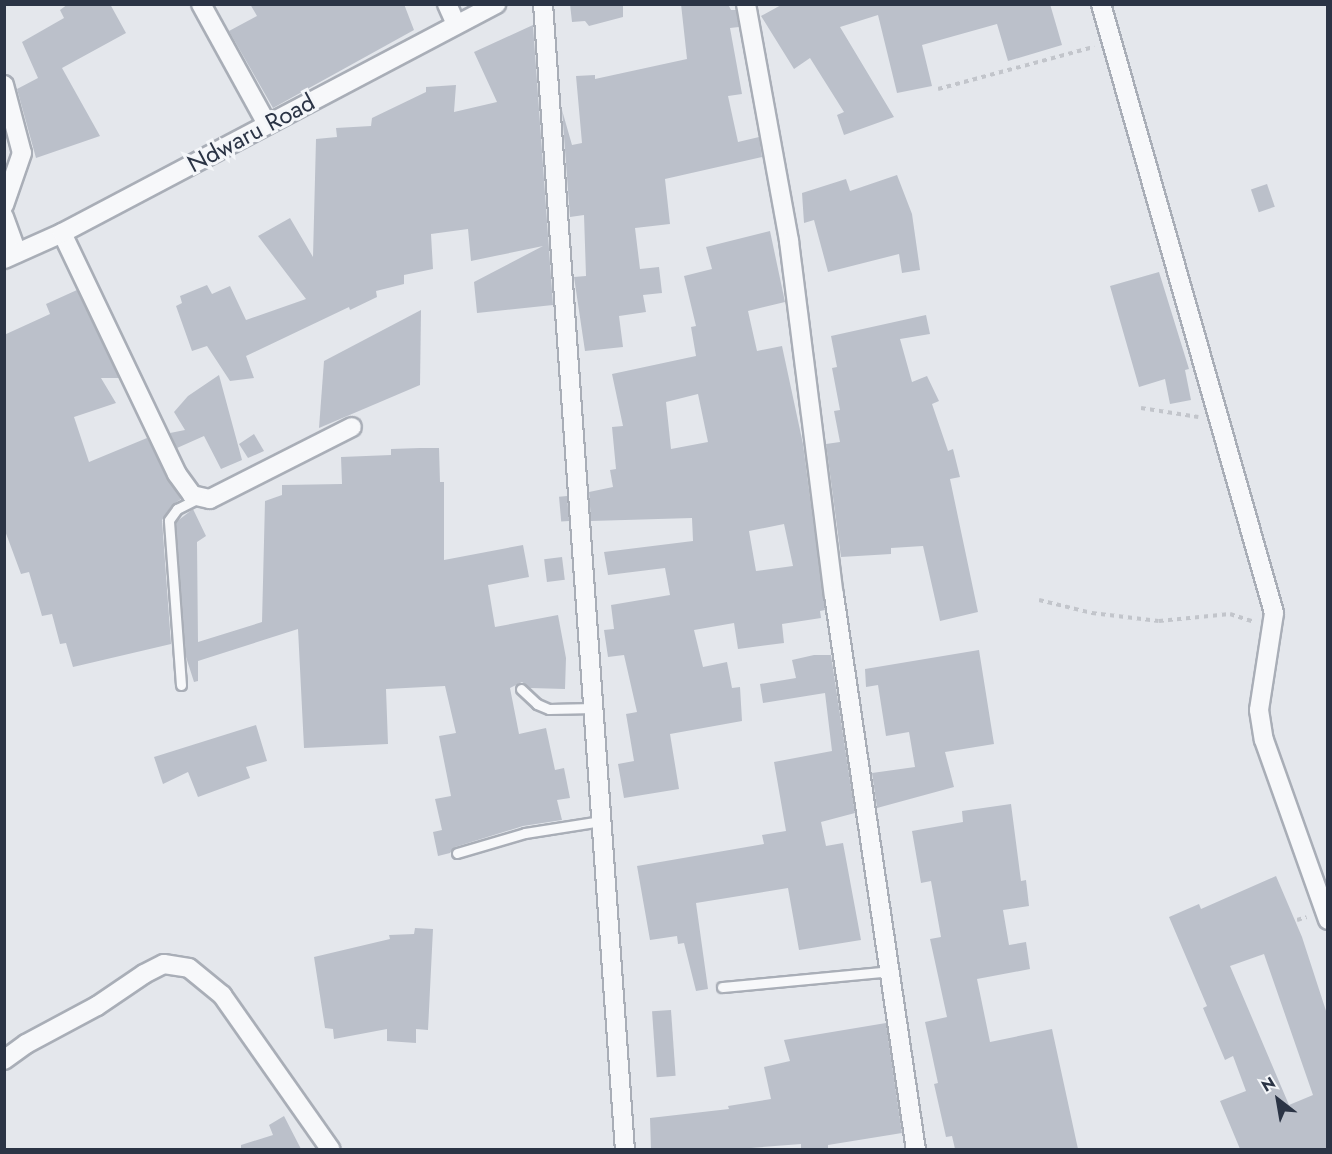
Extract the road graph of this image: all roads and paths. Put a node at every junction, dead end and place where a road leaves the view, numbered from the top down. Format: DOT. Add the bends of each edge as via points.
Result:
graph roads {
  1 [pos="201,4"];
  2 [pos="447,4"];
  3 [pos="496,4"];
  4 [pos="543,4"];
  5 [pos="746,4"];
  6 [pos="1101,4"];
  7 [pos="456,24"];
  8 [pos="1109,43"];
  9 [pos="4,85"];
  10 [pos="938,89"];
  11 [pos="267,124"];
  12 [pos="4,205"];
  13 [pos="4,217"];
  14 [pos="62,233"];
  15 [pos="11,256"];
  16 [pos="1141,408"];
  17 [pos="1216,420"];
  18 [pos="352,427"];
  19 [pos="199,498"];
  20 [pos="1039,600"];
  21 [pos="1273,642"];
  22 [pos="181,685"];
  23 [pos="521,689"];
  24 [pos="594,708"];
  25 [pos="602,821"];
  26 [pos="457,853"];
  27 [pos="1328,920"];
  28 [pos="890,971"];
  29 [pos="722,987"];
  30 [pos="4,1060"];
  31 [pos="331,1149"];
  32 [pos="625,1149"];
  33 [pos="916,1149"];
  1 -- 11 [label="street"];
  2 -- 7 [label="street"];
  3 -- 7 [label="street, Ndwaru Road"];
  4 -- 24 [label="street"];
  5 -- 28 [label="street" via="789,241 834,595"];
  6 -- 8 [label="street"];
  7 -- 11 [label="street, Ndwaru Road"];
  8 -- 10 [label="path"];
  8 -- 17 [label="street"];
  9 -- 12 [label="street" via="22,153"];
  11 -- 14 [label="street, Ndwaru Road"];
  13 -- 15 [label="street"];
  14 -- 15 [label="street, Ndwaru Road"];
  14 -- 19 [label="street" via="177,474 186,490"];
  16 -- 17 [label="path"];
  17 -- 21 [label="street" via="1274,613"];
  18 -- 19 [label="street" via="210,499"];
  19 -- 22 [label="lane" via="177,509 169,520"];
  20 -- 21 [label="path" via="1092,613 1159,621 1230,614 1258,624"];
  21 -- 27 [label="street" via="1259,710 1264,740"];
  23 -- 24 [label="lane" via="549,709"];
  24 -- 25 [label="street"];
  25 -- 26 [label="lane" via="525,833"];
  25 -- 32 [label="street"];
  28 -- 29 [label="lane"];
  28 -- 33 [label="street"];
  30 -- 31 [label="street" via="164,964 189,968 222,995"];
}
